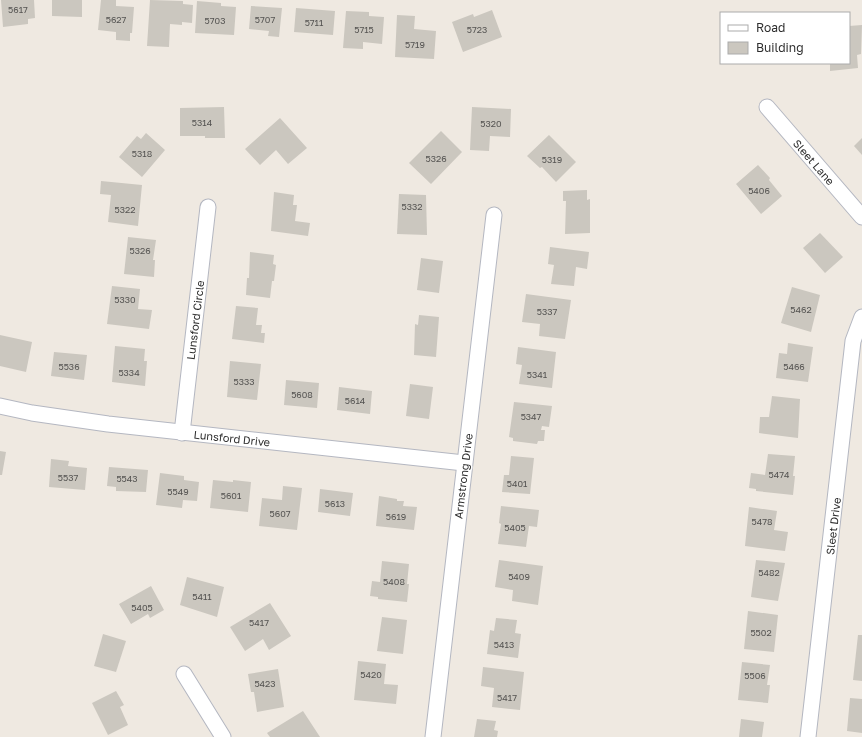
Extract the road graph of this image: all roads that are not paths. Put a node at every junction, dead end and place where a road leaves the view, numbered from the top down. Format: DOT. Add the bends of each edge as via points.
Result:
graph roads {
  1 [pos="767,107"];
  2 [pos="208,207"];
  3 [pos="494,215"];
  4 [pos="862,217"];
  5 [pos="862,316"];
  6 [pos="0,406"];
  7 [pos="182,433"];
  8 [pos="464,463"];
  9 [pos="184,674"];
  10 [pos="223,737"];
  11 [pos="432,737"];
  12 [pos="808,737"];
  1 -- 4 [label="street, Sleet Lane"];
  2 -- 7 [label="street, Lunsford Circle"];
  3 -- 8 [label="street, Armstrong Drive"];
  5 -- 12 [label="street, Sleet Drive" via="853,341"];
  6 -- 7 [label="street, Lunsford Drive" via="91,422"];
  7 -- 8 [label="street, Lunsford Drive"];
  8 -- 11 [label="street, Armstrong Drive"];
  9 -- 10 [label="street"];
}
